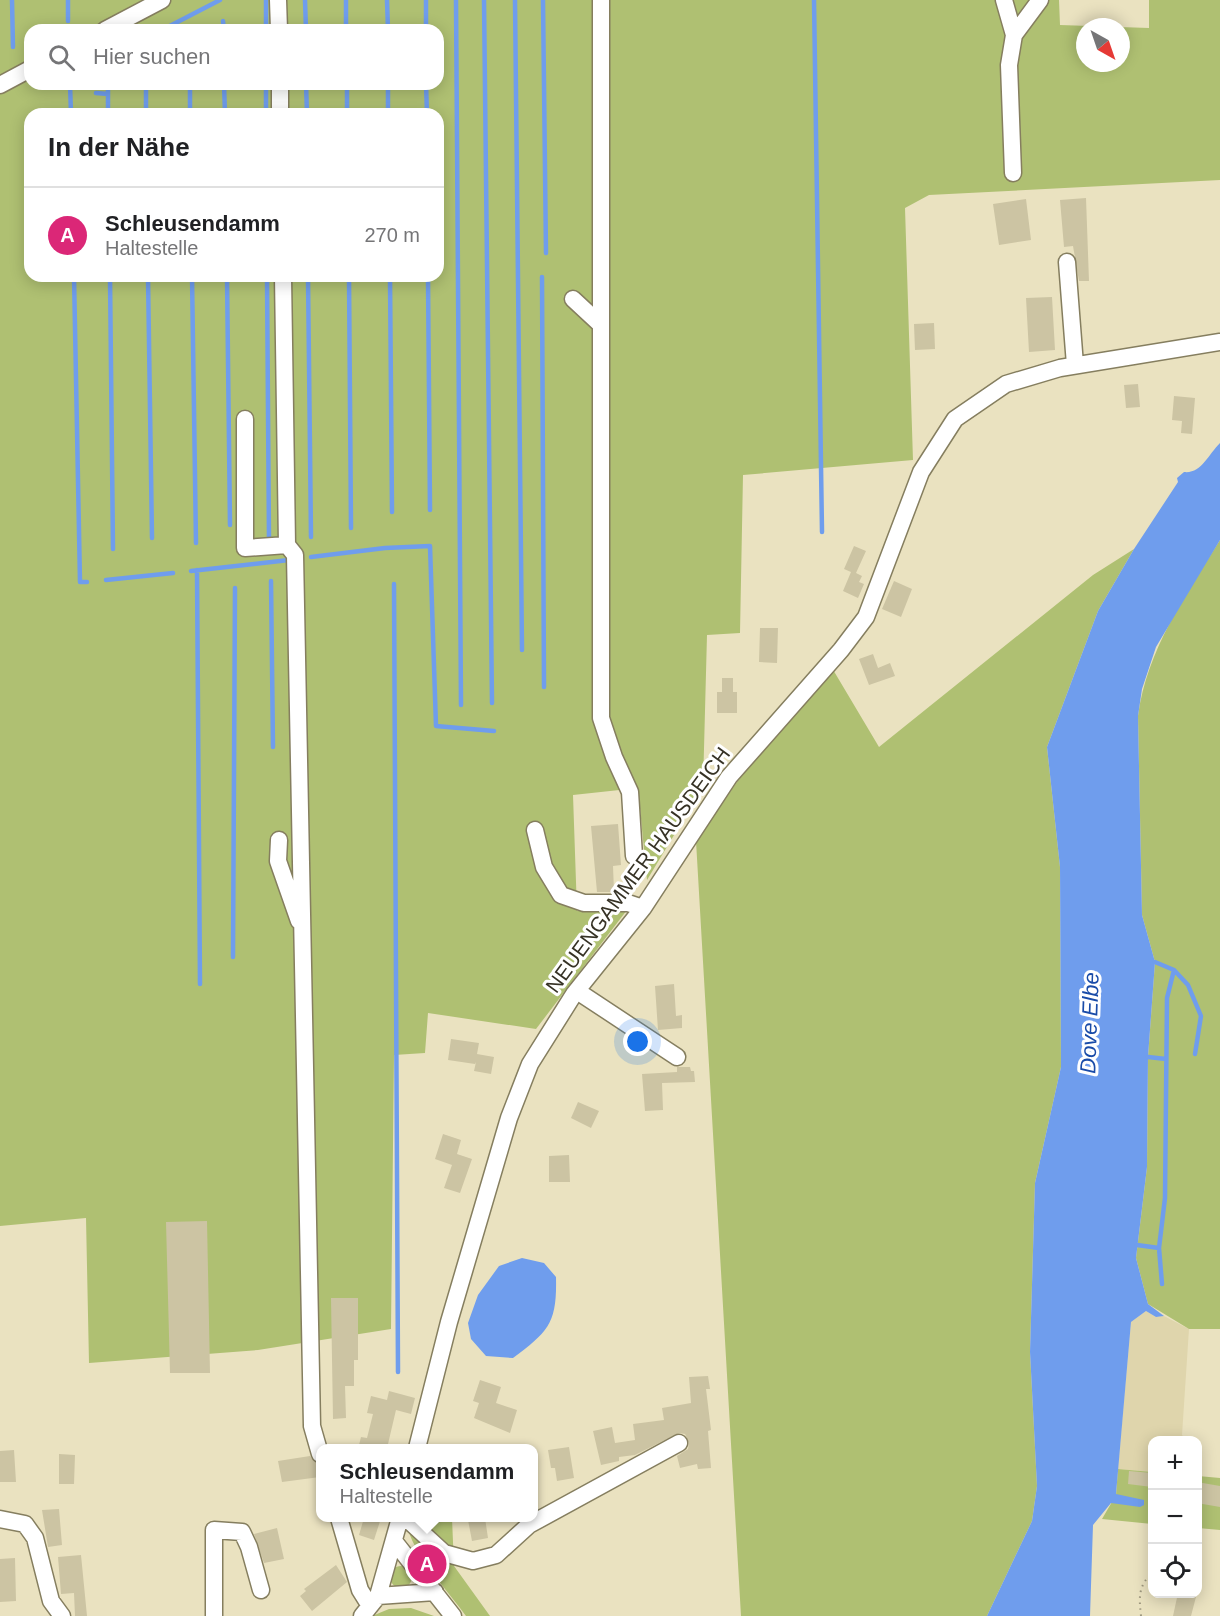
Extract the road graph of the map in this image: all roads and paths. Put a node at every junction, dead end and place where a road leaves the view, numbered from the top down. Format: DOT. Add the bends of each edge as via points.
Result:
graph roads {
  1 [pos="162,0"];
  2 [pos="278,0"];
  3 [pos="601,0"];
  4 [pos="1004,0"];
  5 [pos="1040,0"];
  6 [pos="116,24"];
  7 [pos="279,24"];
  8 [pos="1014,35"];
  9 [pos="24,72"];
  10 [pos="0,85"];
  11 [pos="280,90"];
  12 [pos="280,108"];
  13 [pos="1012,173"];
  14 [pos="1067,262"];
  15 [pos="283,282"];
  16 [pos="573,299"];
  17 [pos="601,325"];
  18 [pos="1220,342"];
  19 [pos="1076,365"];
  20 [pos="245,419"];
  21 [pos="287,545"];
  22 [pos="535,830"];
  23 [pos="279,840"];
  24 [pos="634,856"];
  25 [pos="644,908"];
  26 [pos="304,936"];
  27 [pos="577,991"];
  28 [pos="677,1057"];
  29 [pos="679,1443"];
  30 [pos="318,1444"];
  31 [pos="418,1444"];
  32 [pos="0,1519"];
  33 [pos="538,1520"];
  34 [pos="340,1522"];
  35 [pos="399,1522"];
  36 [pos="410,1522"];
  37 [pos="534,1522"];
  38 [pos="394,1541"];
  39 [pos="1148,1576"];
  40 [pos="261,1590"];
  41 [pos="435,1592"];
  42 [pos="370,1606"];
  43 [pos="62,1616"];
  44 [pos="214,1616"];
  45 [pos="453,1616"];
  46 [pos="1141,1616"];
  1 -- 6 [label="street"];
  2 -- 7 [label="street"];
  3 -- 17 [label="street"];
  4 -- 8 [label="street"];
  5 -- 8 [label="street"];
  8 -- 13 [label="street" via="1009,65"];
  9 -- 10 [label="street"];
  11 -- 12 [label="street"];
  14 -- 19 [label="street"];
  15 -- 21 [label="street"];
  16 -- 17 [label="street"];
  17 -- 24 [label="street" via="601,718 630,792"];
  18 -- 19 [label="street, NEUENGAMMER HAUSDEICH"];
  19 -- 25 [label="street, NEUENGAMMER HAUSDEICH" via="1006,384 955,420 921,472 866,616 729,777"];
  20 -- 21 [label="street" via="245,548"];
  21 -- 26 [label="street" via="295,555"];
  22 -- 25 [label="street" via="544,867 561,895 584,903 628,903"];
  23 -- 26 [label="street" via="278,861"];
  25 -- 27 [label="street, NEUENGAMMER HAUSDEICH"];
  26 -- 30 [label="street" via="312,1426"];
  27 -- 28 [label="street"];
  27 -- 31 [label="street, NEUENGAMMER HAUSDEICH" via="530,1064 508,1118"];
  29 -- 33 [label="street"];
  32 -- 43 [label="street" via="25,1524 35,1538 51,1601"];
  34 -- 42 [label="street" via="360,1590"];
  35 -- 38 [label="street"];
  36 -- 37 [label="street" via="444,1553 473,1561 496,1555"];
  38 -- 41 [label="street"];
  38 -- 42 [label="street"];
  39 -- 46 [label="path" via="1139,1592"];
  40 -- 44 [label="street" via="242,1532 214,1530"];
  41 -- 42 [label="street"];
  41 -- 45 [label="street"];
}
